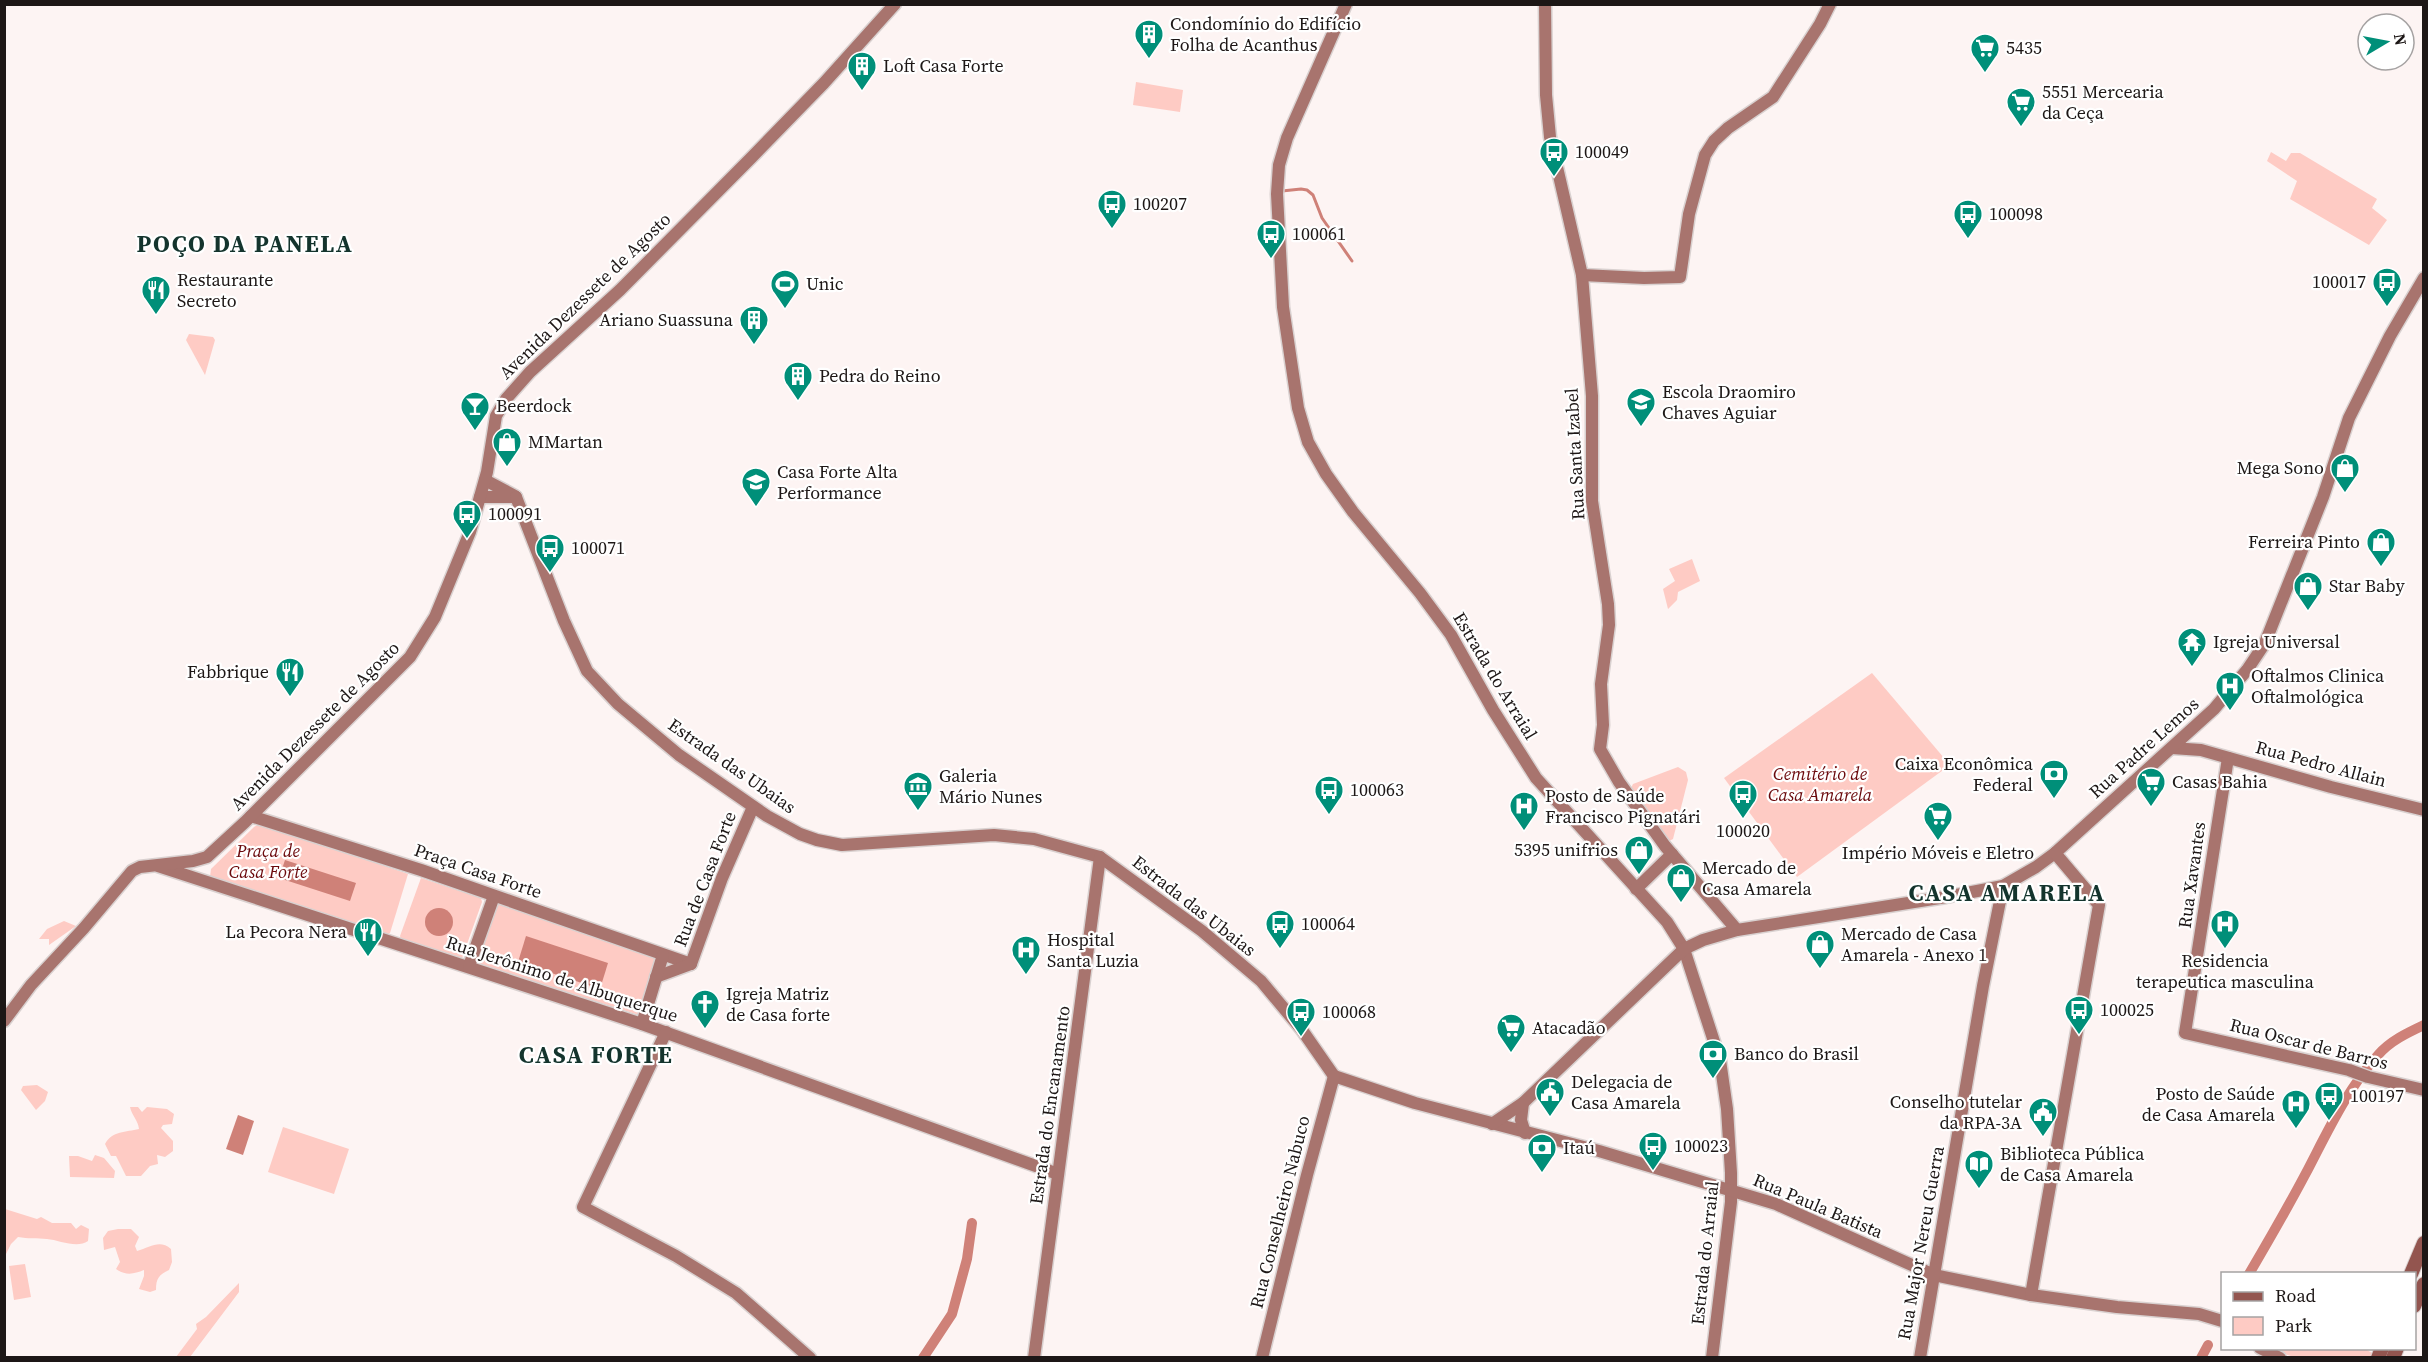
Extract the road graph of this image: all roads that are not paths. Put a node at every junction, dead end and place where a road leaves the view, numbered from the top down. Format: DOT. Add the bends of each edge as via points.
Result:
graph roads {
  1 [pos="895,4"];
  2 [pos="1346,4"];
  3 [pos="1545,4"];
  4 [pos="1830,4"];
  5 [pos="1582,275"];
  6 [pos="2424,278"];
  7 [pos="484,480"];
  8 [pos="516,496"];
  9 [pos="480,497"];
  10 [pos="2198,724"];
  11 [pos="2172,748"];
  12 [pos="2209,753"];
  13 [pos="2228,758"];
  14 [pos="753,807"];
  15 [pos="2424,810"];
  16 [pos="251,816"];
  17 [pos="2055,853"];
  18 [pos="1672,854"];
  19 [pos="1100,856"];
  20 [pos="154,865"];
  21 [pos="2002,886"];
  22 [pos="1636,889"];
  23 [pos="494,896"];
  24 [pos="1737,930"];
  25 [pos="1684,949"];
  26 [pos="663,955"];
  27 [pos="691,964"];
  28 [pos="469,966"];
  29 [pos="656,978"];
  30 [pos="4,1022"];
  31 [pos="642,1023"];
  32 [pos="666,1032"];
  33 [pos="2185,1033"];
  34 [pos="1334,1076"];
  35 [pos="2424,1090"];
  36 [pos="1523,1103"];
  37 [pos="1492,1124"];
  38 [pos="1525,1133"];
  39 [pos="1058,1174"];
  40 [pos="1732,1191"];
  41 [pos="2424,1243"];
  42 [pos="2413,1272"];
  43 [pos="1934,1275"];
  44 [pos="2424,1284"];
  45 [pos="2031,1295"];
  46 [pos="2416,1304"];
  47 [pos="2217,1319"];
  48 [pos="2264,1350"];
  49 [pos="810,1358"];
  50 [pos="1034,1358"];
  51 [pos="1262,1358"];
  52 [pos="1712,1358"];
  53 [pos="1920,1358"];
  54 [pos="2280,1358"];
  1 -- 7 [label="main road, Avenida Dezessete de Agosto" via="824,83 620,290 512,390 496,416"];
  2 -- 22 [label="main road, Estrada do Arraial" via="1279,165 1283,307 1292,381 1308,442 1353,512 1451,635 1543,788"];
  3 -- 5 [label="main road, Rua Santa Izabel" via="1550,137"];
  4 -- 5 [label="main road" via="1773,96 1728,128 1705,155 1689,214 1680,277"];
  5 -- 18 [label="main road, Rua Santa Izabel" via="1592,396 1592,501 1609,625 1601,675 1600,749"];
  6 -- 10 [label="main road, Rua Padre Lemos" via="2349,418 2324,497 2265,643 2247,670"];
  7 -- 8 [label="main road"];
  7 -- 9 [label="main road, Avenida Dezessete de Agosto"];
  8 -- 9 [label="main road"];
  8 -- 14 [label="main road, Estrada das Ubaias" via="587,671 618,705 679,755"];
  9 -- 16 [label="main road, Avenida Dezessete de Agosto" via="452,579 414,652"];
  10 -- 11 [label="main road, Rua Padre Lemos"];
  10 -- 12 [label="main road" via="2200,744"];
  11 -- 12 [label="main road, Rua Pedro Allain"];
  11 -- 17 [label="main road, Rua Padre Lemos"];
  12 -- 13 [label="main road, Rua Pedro Allain"];
  13 -- 15 [label="main road, Rua Pedro Allain"];
  13 -- 33 [label="main road, Rua Xavantes"];
  14 -- 19 [label="main road, Estrada das Ubaias" via="800,834 842,844 994,835 1034,839"];
  14 -- 27 [label="main road, Rua de Casa Forte"];
  16 -- 20 [label="main road, Avenida Dezessete de Agosto" via="203,859"];
  16 -- 23 [label="main road, Praça Casa Forte"];
  17 -- 21 [label="main road, Rua Padre Lemos"];
  17 -- 45 [label="main road" via="2099,905"];
  18 -- 22 [label="main road"];
  18 -- 24 [label="main road, Rua Santa Izabel"];
  19 -- 34 [label="main road, Estrada das Ubaias" via="1202,931 1261,981"];
  19 -- 39 [label="main road, Estrada do Encanamento"];
  20 -- 28 [label="main road, Rua Jerônimo de Albuquerque"];
  20 -- 30 [label="main road, Avenida Dezessete de Agosto" via="138,867 121,882 31,985"];
  21 -- 24 [label="main road, Rua Padre Lemos"];
  21 -- 43 [label="main road, Rua Major Nereu Guerra"];
  22 -- 25 [label="main road, Estrada do Arraial" via="1667,922"];
  23 -- 26 [label="main road, Praça Casa Forte"];
  23 -- 28 [label="main road"];
  24 -- 25 [label="main road, Rua Padre Lemos"];
  25 -- 36 [label="main road"];
  25 -- 40 [label="main road, Estrada do Arraial" via="1720,1060"];
  26 -- 27 [label="main road, Praça Casa Forte"];
  26 -- 29 [label="main road, Rua de Casa Forte"];
  27 -- 29 [label="main road, Rua de Casa Forte"];
  28 -- 31 [label="main road, Rua Jerônimo de Albuquerque"];
  29 -- 31 [label="main road, Rua de Casa Forte"];
  31 -- 32 [label="main road, Rua Jerônimo de Albuquerque"];
  32 -- 39 [label="main road, Rua Jerônimo de Albuquerque"];
  32 -- 49 [label="main road" via="583,1208 676,1256 741,1297"];
  33 -- 35 [label="main road, Rua Oscar de Barros"];
  34 -- 37 [label="main road, Rua Paula Batista"];
  34 -- 51 [label="main road, Rua Conselheiro Nabuco"];
  36 -- 37 [label="main road"];
  36 -- 38 [label="main road" via="1521,1120"];
  37 -- 38 [label="main road, Rua Paula Batista"];
  38 -- 40 [label="main road, Rua Paula Batista"];
  39 -- 50 [label="main road, Estrada do Encanamento"];
  40 -- 43 [label="main road, Rua Paula Batista" via="1776,1204"];
  40 -- 52 [label="main road, Estrada do Arraial"];
  41 -- 42 [label="main road"];
  43 -- 45 [label="main road, Rua Paula Batista"];
  43 -- 53 [label="main road, Rua Major Nereu Guerra"];
  44 -- 46 [label="main road"];
  45 -- 47 [label="main road, Rua Paula Batista"];
  48 -- 54 [label="main road"];
}
